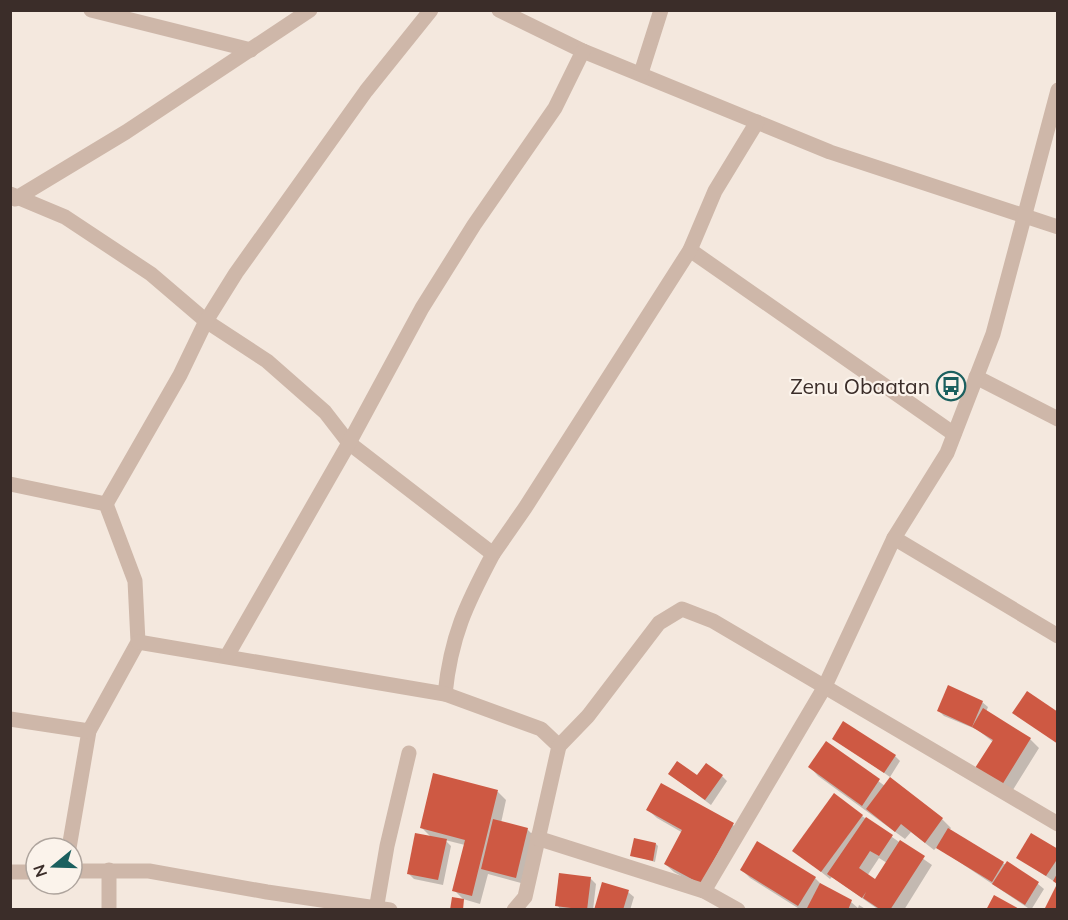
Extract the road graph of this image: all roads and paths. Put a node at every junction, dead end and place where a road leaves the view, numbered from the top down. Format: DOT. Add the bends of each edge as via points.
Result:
graph roads {
  1 [pos="91,10"];
  2 [pos="310,10"];
  3 [pos="431,10"];
  4 [pos="499,10"];
  5 [pos="661,10"];
  6 [pos="251,50"];
  7 [pos="583,51"];
  8 [pos="641,73"];
  9 [pos="1058,90"];
  10 [pos="757,122"];
  11 [pos="14,197"];
  12 [pos="1025,216"];
  13 [pos="1058,227"];
  14 [pos="690,250"];
  15 [pos="206,321"];
  16 [pos="976,377"];
  17 [pos="1058,419"];
  18 [pos="954,434"];
  19 [pos="349,443"];
  20 [pos="10,484"];
  21 [pos="106,504"];
  22 [pos="894,538"];
  23 [pos="493,554"];
  24 [pos="1058,636"];
  25 [pos="138,642"];
  26 [pos="227,656"];
  27 [pos="824,688"];
  28 [pos="445,694"];
  29 [pos="10,720"];
  30 [pos="89,731"];
  31 [pos="559,746"];
  32 [pos="410,753"];
  33 [pos="1058,824"];
  34 [pos="71,836"];
  35 [pos="537,838"];
  36 [pos="109,870"];
  37 [pos="84,871"];
  38 [pos="704,891"];
  39 [pos="109,909"];
  40 [pos="381,909"];
  41 [pos="514,909"];
  42 [pos="738,909"];
  1 -- 6 [label="street"];
  2 -- 6 [label="street"];
  3 -- 15 [label="street" via="301,180"];
  4 -- 7 [label="street"];
  5 -- 8 [label="street"];
  6 -- 11 [label="street"];
  7 -- 8 [label="street"];
  7 -- 19 [label="street" via="555,108 422,308"];
  8 -- 10 [label="street"];
  9 -- 12 [label="street"];
  10 -- 12 [label="street" via="830,152"];
  10 -- 14 [label="street" via="715,191"];
  11 -- 15 [label="street" via="65,217 151,274"];
  12 -- 13 [label="street"];
  12 -- 16 [label="street" via="993,334"];
  14 -- 18 [label="street"];
  14 -- 23 [label="street"];
  15 -- 19 [label="street" via="267,361 325,412"];
  15 -- 21 [label="street" via="180,375"];
  16 -- 17 [label="street"];
  16 -- 18 [label="street"];
  18 -- 22 [label="street" via="947,453"];
  19 -- 23 [label="street"];
  19 -- 26 [label="street"];
  20 -- 21 [label="street"];
  21 -- 25 [label="street" via="135,581"];
  22 -- 24 [label="street"];
  22 -- 27 [label="street"];
  23 -- 28 [label="street" via="461,614 449,656"];
  25 -- 26 [label="street"];
  25 -- 30 [label="street"];
  26 -- 28 [label="street"];
  27 -- 31 [label="street" via="713,621 682,609 660,623 588,716"];
  27 -- 33 [label="street"];
  27 -- 38 [label="street"];
  28 -- 31 [label="street" via="541,729"];
  29 -- 30 [label="street"];
  30 -- 34 [label="street"];
  31 -- 35 [label="street"];
  32 -- 40 [label="street" via="387,846"];
  35 -- 38 [label="street"];
  35 -- 41 [label="street" via="525,897"];
  36 -- 37 [label="street"];
  36 -- 39 [label="street"];
  36 -- 40 [label="street" via="149,871"];
  38 -- 42 [label="street"];
}
